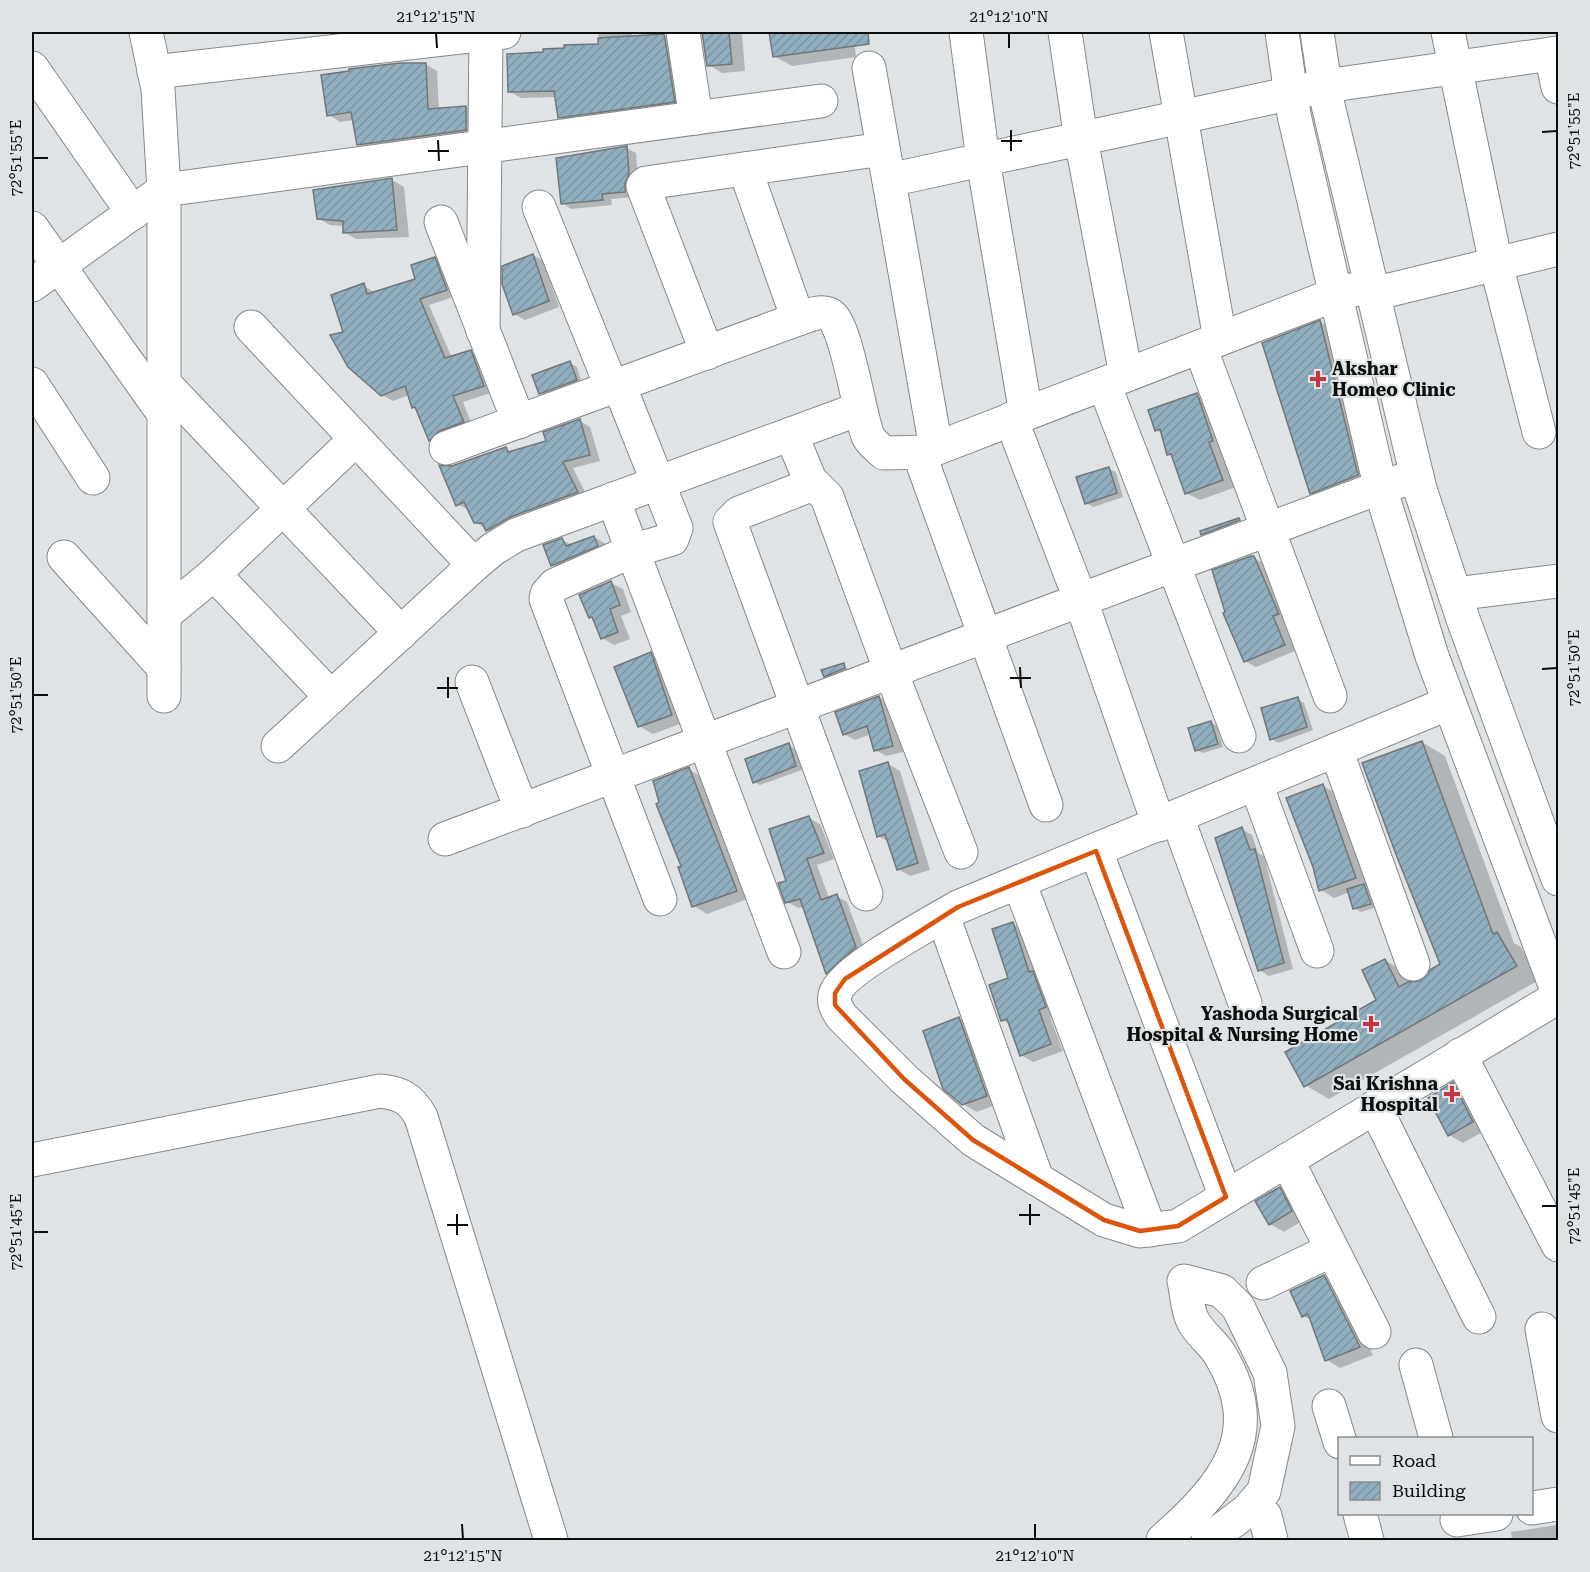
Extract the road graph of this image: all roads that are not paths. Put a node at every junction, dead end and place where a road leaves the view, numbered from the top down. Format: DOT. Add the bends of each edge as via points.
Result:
graph roads {
  1 [pos="146,32"];
  2 [pos="486,32"];
  3 [pos="504,32"];
  4 [pos="683,32"];
  5 [pos="966,32"];
  6 [pos="1065,32"];
  7 [pos="1166,32"];
  8 [pos="1282,32"];
  9 [pos="1317,32"];
  10 [pos="1448,32"];
  11 [pos="418,36"];
  12 [pos="1555,48"];
  13 [pos="32,68"];
  14 [pos="869,68"];
  15 [pos="1453,68"];
  16 [pos="154,72"];
  17 [pos="1325,86"];
  18 [pos="1558,87"];
  19 [pos="1291,94"];
  20 [pos="821,101"];
  21 [pos="696,118"];
  22 [pos="1180,118"];
  23 [pos="1081,139"];
  24 [pos="883,149"];
  25 [pos="983,160"];
  26 [pos="745,169"];
  27 [pos="889,180"];
  28 [pos="164,190"];
  29 [pos="539,207"];
  30 [pos="133,213"];
  31 [pos="441,222"];
  32 [pos="32,228"];
  33 [pos="1558,249"];
  34 [pos="1496,264"];
  35 [pos="58,266"];
  36 [pos="32,285"];
  37 [pos="1372,290"];
  38 [pos="1335,295"];
  39 [pos="798,319"];
  40 [pos="251,327"];
  41 [pos="483,331"];
  42 [pos="1210,343"];
  43 [pos="707,353"];
  44 [pos="1115,379"];
  45 [pos="32,384"];
  46 [pos="616,386"];
  47 [pos="164,398"];
  48 [pos="859,409"];
  49 [pos="1018,416"];
  50 [pos="519,422"];
  51 [pos="1539,432"];
  52 [pos="791,434"];
  53 [pos="356,439"];
  54 [pos="446,448"];
  55 [pos="928,450"];
  56 [pos="1417,476"];
  57 [pos="93,478"];
  58 [pos="658,483"];
  59 [pos="813,484"];
  60 [pos="1381,487"];
  61 [pos="613,499"];
  62 [pos="283,508"];
  63 [pos="1268,530"];
  64 [pos="632,551"];
  65 [pos="64,557"];
  66 [pos="474,565"];
  67 [pos="1175,565"];
  68 [pos="214,574"];
  69 [pos="1558,581"];
  70 [pos="1455,594"];
  71 [pos="1081,601"];
  72 [pos="164,615"];
  73 [pos="401,633"];
  74 [pos="987,636"];
  75 [pos="891,672"];
  76 [pos="472,682"];
  77 [pos="1330,696"];
  78 [pos="331,697"];
  79 [pos="798,707"];
  80 [pos="1496,708"];
  81 [pos="1453,713"];
  82 [pos="1239,736"];
  83 [pos="704,742"];
  84 [pos="278,746"];
  85 [pos="1336,750"];
  86 [pos="613,777"];
  87 [pos="1256,784"];
  88 [pos="1047,805"];
  89 [pos="522,811"];
  90 [pos="1168,821"];
  91 [pos="445,839"];
  92 [pos="1096,851"];
  93 [pos="961,852"];
  94 [pos="1558,879"];
  95 [pos="1018,882"];
  96 [pos="866,894"];
  97 [pos="660,899"];
  98 [pos="943,916"];
  99 [pos="1317,951"];
  100 [pos="784,952"];
  101 [pos="1413,964"];
  102 [pos="1558,995"];
  103 [pos="1245,1003"];
  104 [pos="1460,1055"];
  105 [pos="1375,1107"];
  106 [pos="32,1160"];
  107 [pos="1287,1160"];
  108 [pos="1037,1179"];
  109 [pos="1226,1197"];
  110 [pos="1150,1230"];
  111 [pos="1558,1245"];
  112 [pos="1332,1250"];
  113 [pos="1263,1283"];
  114 [pos="1479,1317"];
  115 [pos="1542,1329"];
  116 [pos="1374,1332"];
  117 [pos="1416,1365"];
  118 [pos="1329,1406"];
  119 [pos="1558,1416"];
  120 [pos="1338,1437"];
  121 [pos="1436,1437"];
  122 [pos="1558,1504"];
  123 [pos="1533,1508"];
  124 [pos="1360,1515"];
  125 [pos="1493,1515"];
  126 [pos="1458,1525"];
  127 [pos="551,1540"];
  128 [pos="1163,1540"];
  129 [pos="1208,1540"];
  130 [pos="1367,1540"];
  1 -- 16 [label="street"];
  2 -- 41 [label="street"];
  3 -- 11 [label="street"];
  4 -- 21 [label="street"];
  5 -- 25 [label="street"];
  6 -- 23 [label="street"];
  7 -- 22 [label="street"];
  8 -- 19 [label="street"];
  9 -- 17 [label="street"];
  10 -- 15 [label="street"];
  11 -- 16 [label="street"];
  12 -- 15 [label="street"];
  12 -- 18 [label="street"];
  13 -- 30 [label="street"];
  14 -- 24 [label="street"];
  15 -- 17 [label="street"];
  15 -- 34 [label="street"];
  16 -- 28 [label="street"];
  17 -- 19 [label="street"];
  17 -- 37 [label="street"];
  19 -- 22 [label="street"];
  19 -- 38 [label="street"];
  20 -- 21 [label="street"];
  21 -- 28 [label="street"];
  22 -- 23 [label="street"];
  22 -- 42 [label="street"];
  23 -- 25 [label="street"];
  23 -- 44 [label="street"];
  24 -- 26 [label="street"];
  24 -- 27 [label="street"];
  25 -- 27 [label="street"];
  25 -- 49 [label="street"];
  26 -- 39 [label="street"];
  26 -- 43 [label="street" via="643,186"];
  27 -- 55 [label="street"];
  28 -- 30 [label="street"];
  28 -- 47 [label="street"];
  29 -- 46 [label="street"];
  30 -- 35 [label="street"];
  31 -- 41 [label="street"];
  32 -- 35 [label="street"];
  33 -- 34 [label="street"];
  34 -- 37 [label="street"];
  34 -- 51 [label="street"];
  35 -- 36 [label="street"];
  35 -- 47 [label="street"];
  37 -- 38 [label="street"];
  37 -- 56 [label="street"];
  38 -- 42 [label="street"];
  38 -- 60 [label="street"];
  39 -- 43 [label="street"];
  39 -- 48 [label="street" via="828,313 837,320"];
  40 -- 53 [label="street"];
  41 -- 50 [label="street"];
  42 -- 44 [label="street"];
  42 -- 63 [label="street"];
  43 -- 46 [label="street"];
  44 -- 49 [label="street"];
  44 -- 67 [label="street"];
  45 -- 57 [label="street"];
  46 -- 50 [label="street"];
  46 -- 58 [label="street"];
  47 -- 62 [label="street"];
  47 -- 72 [label="street"];
  48 -- 52 [label="street"];
  48 -- 55 [label="street" via="869,439 884,453"];
  49 -- 55 [label="street"];
  49 -- 71 [label="street"];
  50 -- 54 [label="street"];
  52 -- 58 [label="street"];
  52 -- 59 [label="street"];
  53 -- 62 [label="street"];
  53 -- 66 [label="street"];
  55 -- 74 [label="street"];
  56 -- 60 [label="street"];
  56 -- 70 [label="street"];
  58 -- 61 [label="street"];
  58 -- 64 [label="street" via="675,534 672,539"];
  59 -- 75 [label="street" via="827,497"];
  59 -- 79 [label="street" via="739,513 730,522"];
  60 -- 63 [label="street"];
  60 -- 81 [label="street" via="1431,656"];
  61 -- 64 [label="street"];
  61 -- 66 [label="street" via="516,535"];
  62 -- 68 [label="street"];
  62 -- 73 [label="street"];
  63 -- 67 [label="street"];
  63 -- 77 [label="street"];
  64 -- 83 [label="street"];
  64 -- 86 [label="street" via="555,585 547,594"];
  65 -- 72 [label="street" via="164,682"];
  66 -- 73 [label="street"];
  67 -- 71 [label="street"];
  67 -- 82 [label="street"];
  68 -- 72 [label="street"];
  68 -- 78 [label="street"];
  69 -- 70 [label="street"];
  70 -- 80 [label="street"];
  71 -- 74 [label="street"];
  71 -- 90 [label="street"];
  73 -- 78 [label="street"];
  74 -- 75 [label="street"];
  74 -- 88 [label="street"];
  75 -- 79 [label="street"];
  75 -- 93 [label="street"];
  76 -- 89 [label="street"];
  78 -- 84 [label="street"];
  79 -- 83 [label="street"];
  79 -- 96 [label="street"];
  80 -- 81 [label="street"];
  80 -- 94 [label="street"];
  81 -- 85 [label="street"];
  81 -- 102 [label="street"];
  83 -- 86 [label="street"];
  83 -- 100 [label="street"];
  85 -- 87 [label="street"];
  85 -- 101 [label="street"];
  86 -- 89 [label="street"];
  86 -- 97 [label="street"];
  87 -- 90 [label="street"];
  87 -- 99 [label="street"];
  89 -- 91 [label="street"];
  90 -- 92 [label="street"];
  90 -- 103 [label="street"];
  92 -- 95 [label="street"];
  92 -- 109 [label="street"];
  95 -- 98 [label="street"];
  95 -- 110 [label="street"];
  98 -- 108 [label="street"];
  98 -- 108 [label="street" via="845,979 835,993 835,1005 842,1017 904,1079 973,1140"];
  102 -- 104 [label="street"];
  104 -- 105 [label="street"];
  104 -- 111 [label="street"];
  105 -- 107 [label="street"];
  105 -- 114 [label="street"];
  106 -- 127 [label="street" via="380,1091 396,1092 413,1102 422,1118"];
  107 -- 109 [label="street"];
  107 -- 112 [label="street"];
  108 -- 110 [label="street" via="1104,1220 1140,1231"];
  109 -- 110 [label="street" via="1178,1226"];
  112 -- 113 [label="street"];
  112 -- 116 [label="street"];
  115 -- 119 [label="street"];
  117 -- 121 [label="street"];
  118 -- 120 [label="street"];
  122 -- 123 [label="street"];
  124 -- 130 [label="street"];
  125 -- 126 [label="street"];
  128 -- 129 [label="street" via="1222,1479 1234,1460 1239,1439 1234,1383 1218,1352 1192,1321 1184,1281 1222,1291 1238,1307 1270,1373 1278,1426 1264,1491 1248,1510"];
}
